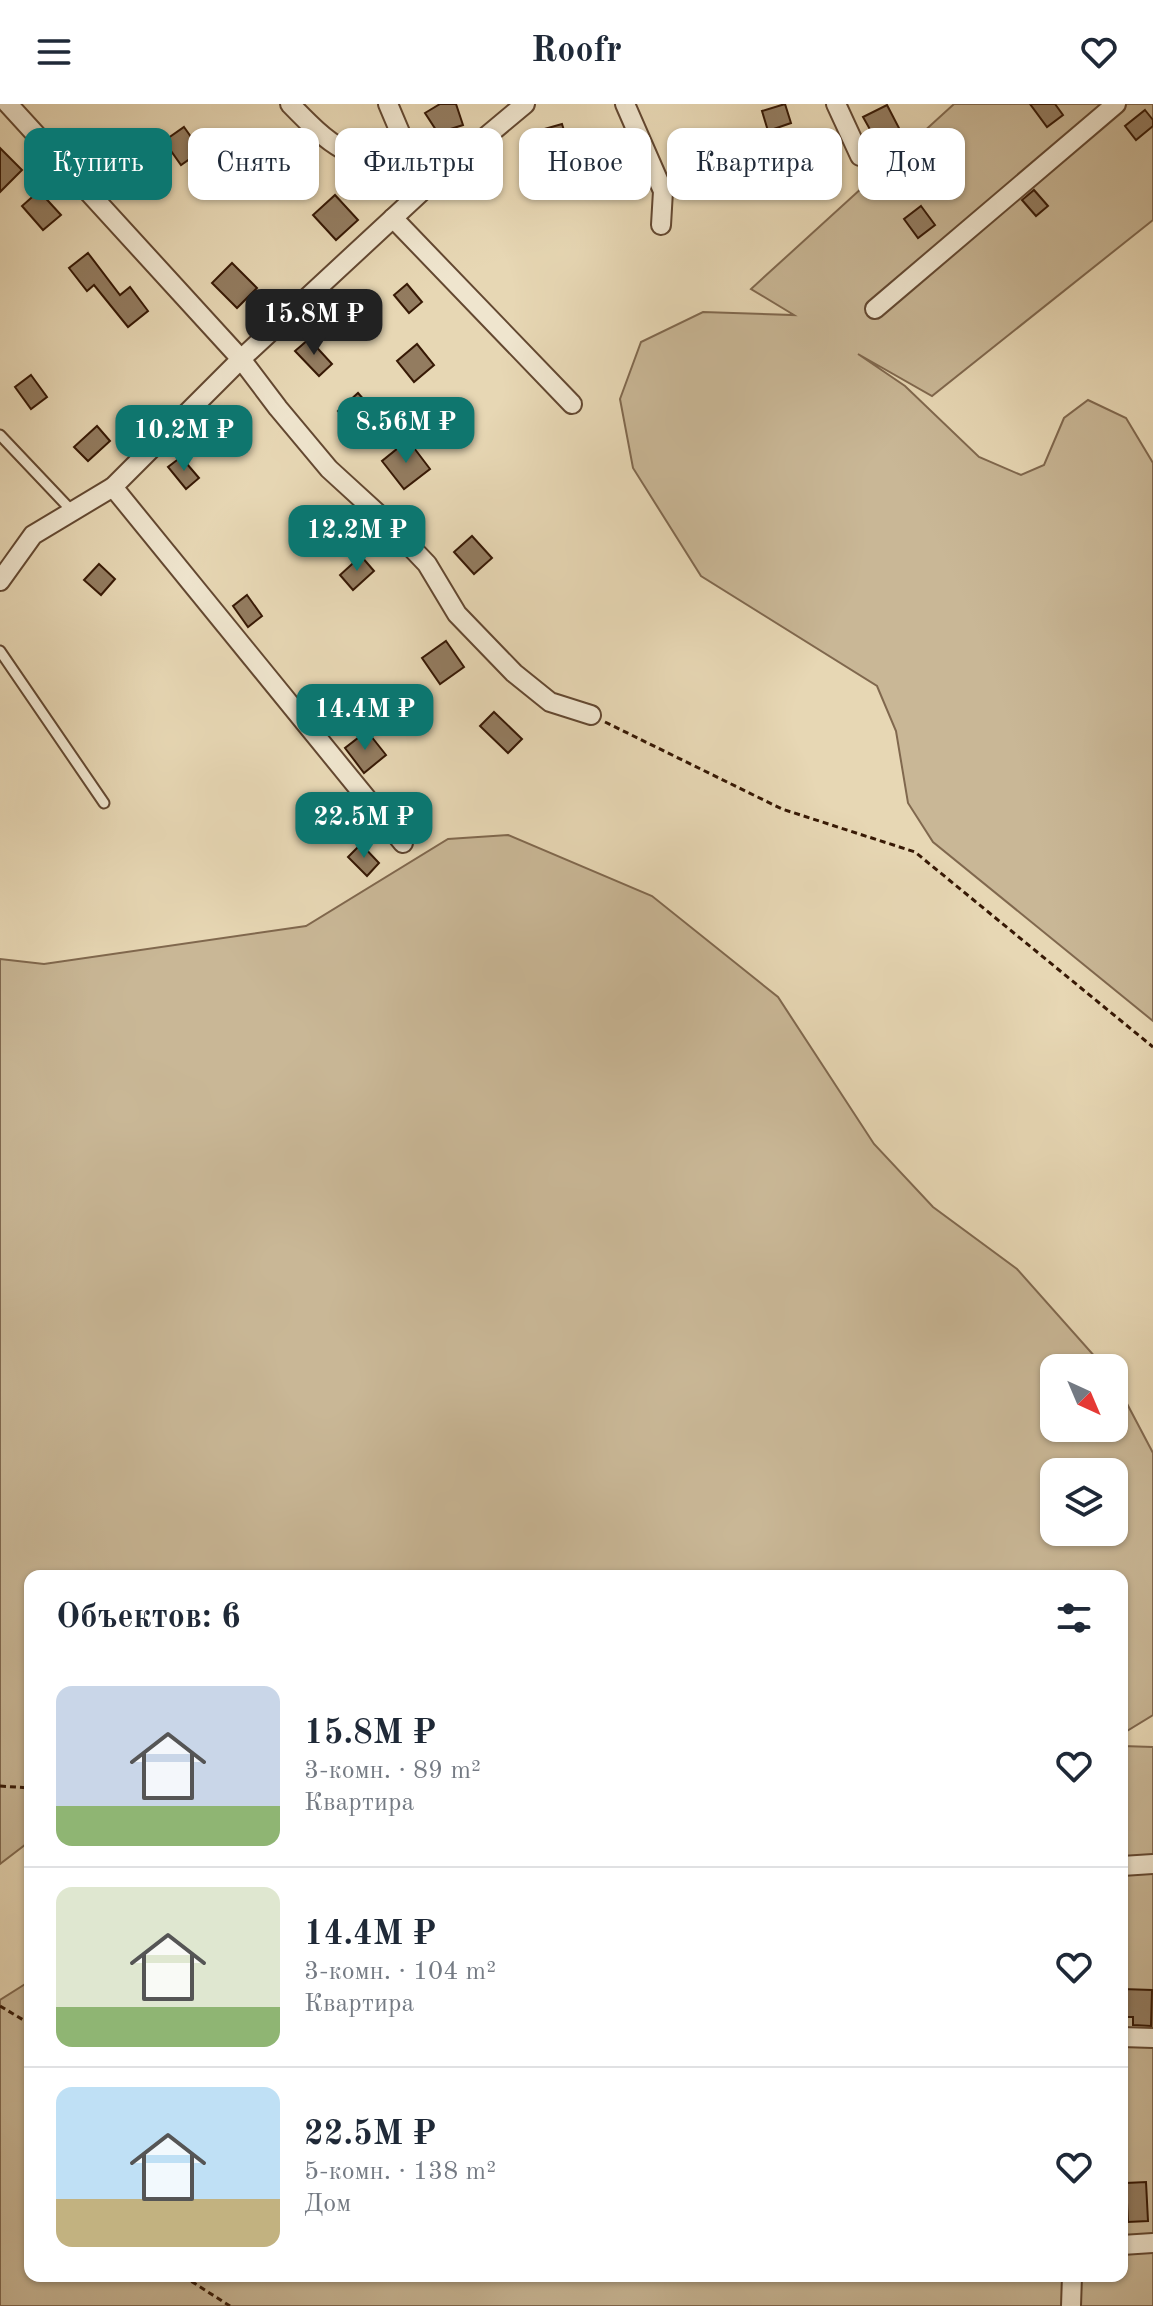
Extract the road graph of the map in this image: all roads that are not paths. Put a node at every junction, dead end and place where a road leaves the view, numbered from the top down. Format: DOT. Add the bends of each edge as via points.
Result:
graph roads {
  1 [pos="8,104"];
  2 [pos="290,104"];
  3 [pos="388,104"];
  4 [pos="525,104"];
  5 [pos="625,104"];
  6 [pos="836,104"];
  7 [pos="1116,104"];
  8 [pos="398,128"];
  9 [pos="496,128"];
  10 [pos="335,146"];
  11 [pos="858,152"];
  12 [pos="412,200"];
  13 [pos="393,218"];
  14 [pos="661,225"];
  15 [pos="875,309"];
  16 [pos="241,359"];
  17 [pos="572,404"];
  18 [pos="0,435"];
  19 [pos="113,487"];
  20 [pos="73,512"];
  21 [pos="0,581"];
  22 [pos="0,651"];
  23 [pos="591,715"];
  24 [pos="104,803"];
  25 [pos="403,843"];
  26 [pos="1153,1864"];
  27 [pos="1128,1866"];
  28 [pos="1128,2037"];
  29 [pos="1153,2038"];
  30 [pos="1153,2243"];
  31 [pos="1128,2245"];
  32 [pos="1072,2282"];
  33 [pos="1071,2306"];
  1 -- 16 [label="street"];
  2 -- 10 [label="street"];
  3 -- 8 [label="street"];
  4 -- 9 [label="street"];
  5 -- 14 [label="street" via="663,191"];
  6 -- 11 [label="street"];
  7 -- 15 [label="street"];
  12 -- 13 [label="street"];
  13 -- 16 [label="street"];
  13 -- 17 [label="street"];
  16 -- 19 [label="street"];
  16 -- 23 [label="street" via="329,469 427,564 457,614 514,673 550,702"];
  18 -- 20 [label="lane"];
  19 -- 20 [label="street"];
  19 -- 25 [label="street"];
  20 -- 21 [label="street" via="33,535"];
  22 -- 24 [label="lane"];
  26 -- 27 [label="street"];
  28 -- 29 [label="street"];
  30 -- 31 [label="street"];
  32 -- 33 [label="street"];
}
